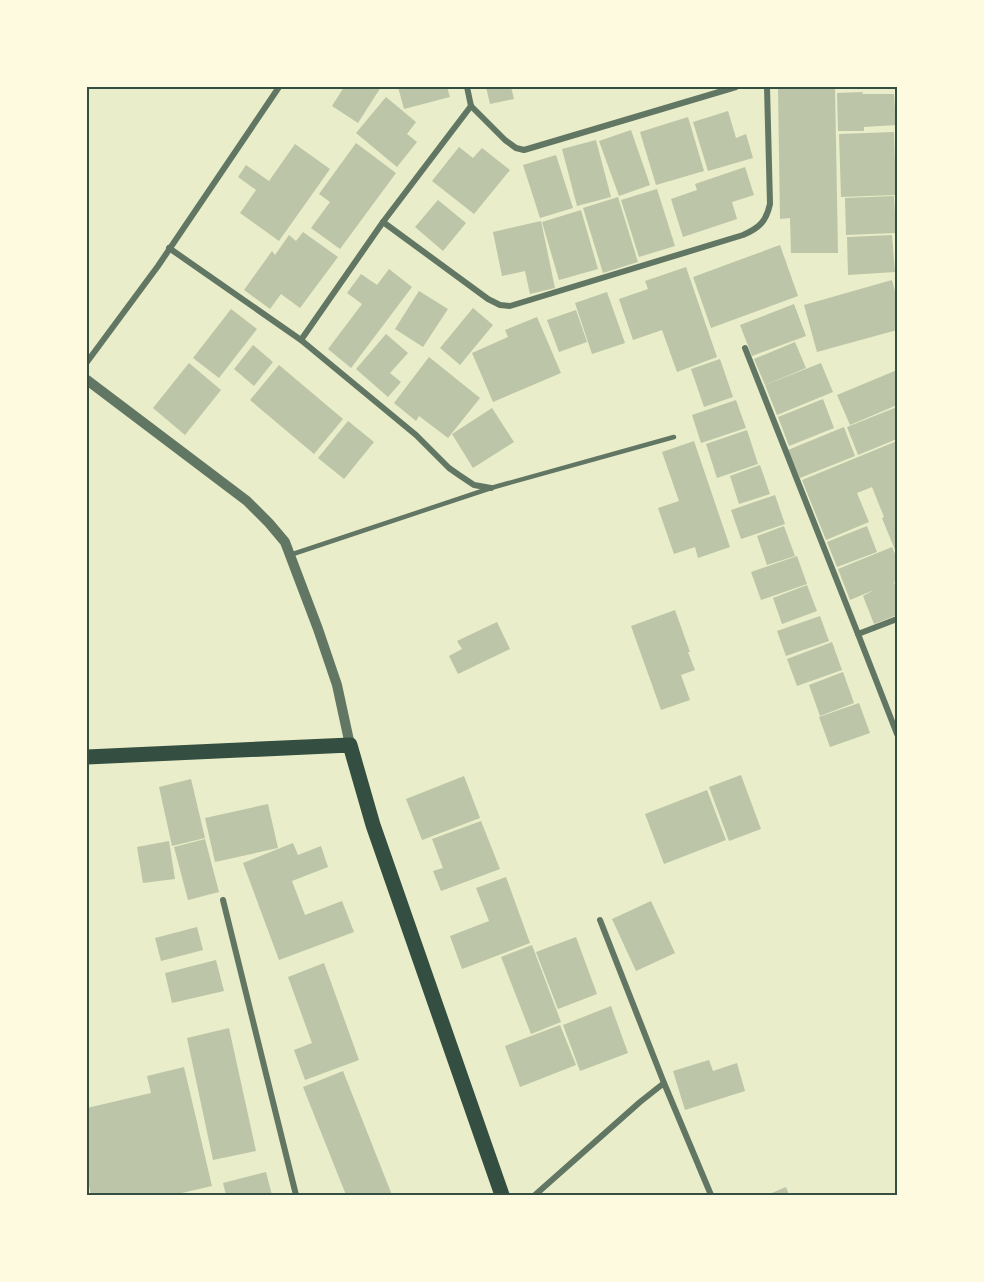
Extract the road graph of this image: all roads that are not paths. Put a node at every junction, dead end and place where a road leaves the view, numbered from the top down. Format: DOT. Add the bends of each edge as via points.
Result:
graph roads {
  1 [pos="279,87"];
  2 [pos="467,87"];
  3 [pos="736,87"];
  4 [pos="767,87"];
  5 [pos="471,106"];
  6 [pos="383,222"];
  7 [pos="170,248"];
  8 [pos="301,340"];
  9 [pos="744,348"];
  10 [pos="87,362"];
  11 [pos="87,380"];
  12 [pos="674,437"];
  13 [pos="491,488"];
  14 [pos="290,555"];
  15 [pos="897,619"];
  16 [pos="858,634"];
  17 [pos="897,734"];
  18 [pos="350,745"];
  19 [pos="87,757"];
  20 [pos="223,900"];
  21 [pos="600,920"];
  22 [pos="664,1083"];
  23 [pos="296,1195"];
  24 [pos="502,1195"];
  25 [pos="535,1195"];
  26 [pos="711,1195"];
  1 -- 7 [label="street"];
  2 -- 5 [label="street"];
  3 -- 5 [label="street" via="524,150 505,140"];
  4 -- 6 [label="street" via="770,204 766,219 743,236 510,306 488,299"];
  5 -- 6 [label="street"];
  6 -- 8 [label="street"];
  7 -- 8 [label="street"];
  7 -- 10 [label="street"];
  8 -- 13 [label="street" via="416,435 449,468 474,486"];
  9 -- 16 [label="street"];
  11 -- 14 [label="street" via="247,501 285,542"];
  12 -- 13 [label="lane"];
  13 -- 14 [label="lane"];
  14 -- 18 [label="street" via="337,685"];
  15 -- 16 [label="street"];
  16 -- 17 [label="street"];
  18 -- 19 [label="main road"];
  18 -- 24 [label="main road" via="373,825"];
  20 -- 23 [label="street"];
  21 -- 22 [label="street"];
  22 -- 25 [label="street"];
  22 -- 26 [label="street"];
}
